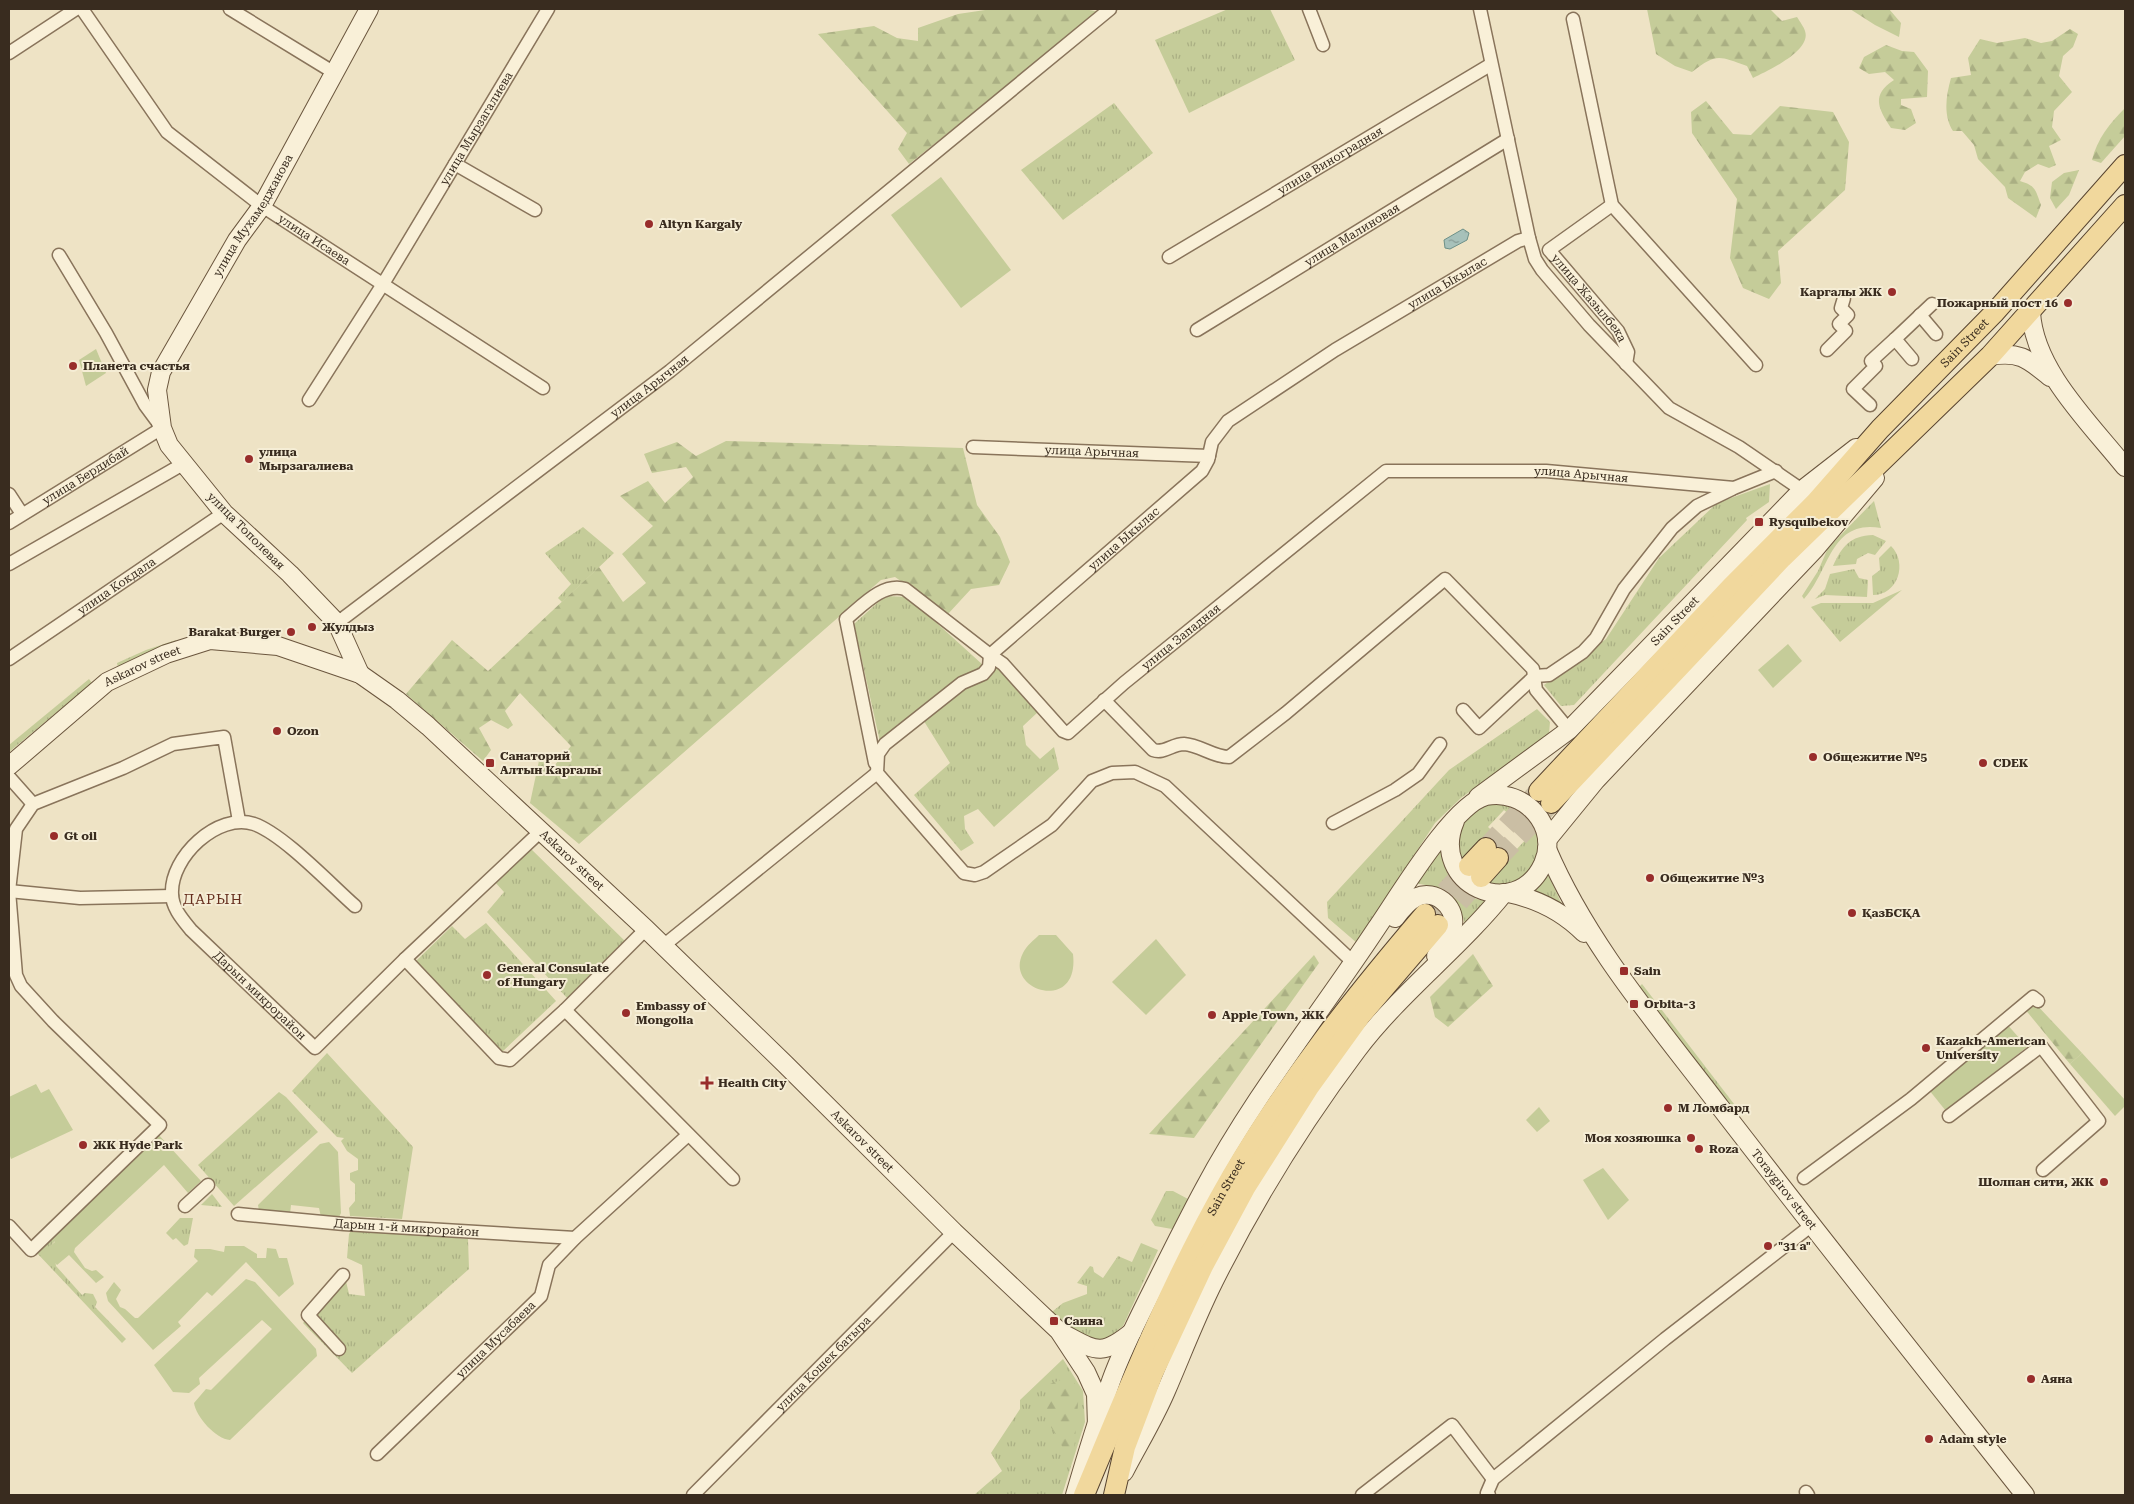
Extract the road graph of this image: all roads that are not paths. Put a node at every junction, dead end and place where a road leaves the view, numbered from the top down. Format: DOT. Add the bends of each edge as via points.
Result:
graph roads {
  1 [pos="76,9"];
  2 [pos="82,9"];
  3 [pos="230,9"];
  4 [pos="369,9"];
  5 [pos="548,9"];
  6 [pos="1110,9"];
  7 [pos="1309,9"];
  8 [pos="1480,9"];
  9 [pos="1574,19"];
  10 [pos="1323,45"];
  11 [pos="9,53"];
  12 [pos="1490,65"];
  13 [pos="333,72"];
  14 [pos="1508,139"];
  15 [pos="455,164"];
  16 [pos="2121,169"];
  17 [pos="1612,205"];
  18 [pos="2125,205"];
  19 [pos="262,206"];
  20 [pos="535,210"];
  21 [pos="1529,238"];
  22 [pos="59,255"];
  23 [pos="1169,257"];
  24 [pos="383,284"];
  25 [pos="1844,298"];
  26 [pos="1932,304"];
  27 [pos="2031,312"];
  28 [pos="1920,315"];
  29 [pos="1197,330"];
  30 [pos="1936,334"];
  31 [pos="1895,338"];
  32 [pos="1827,350"];
  33 [pos="1990,356"];
  34 [pos="1912,359"];
  35 [pos="1626,364"];
  36 [pos="1756,365"];
  37 [pos="2058,384"];
  38 [pos="543,388"];
  39 [pos="309,400"];
  40 [pos="1870,405"];
  41 [pos="162,428"];
  42 [pos="1880,429"];
  43 [pos="1913,431"];
  44 [pos="973,447"];
  45 [pos="1209,456"];
  46 [pos="183,464"];
  47 [pos="2125,467"];
  48 [pos="1776,471"];
  49 [pos="1382,473"];
  50 [pos="1734,488"];
  51 [pos="1802,490"];
  52 [pos="9,494"];
  53 [pos="224,513"];
  54 [pos="22,514"];
  55 [pos="9,523"];
  56 [pos="9,564"];
  57 [pos="337,623"];
  58 [pos="990,655"];
  59 [pos="9,659"];
  60 [pos="360,674"];
  61 [pos="1536,676"];
  62 [pos="1104,700"];
  63 [pos="1463,710"];
  64 [pos="1569,730"];
  65 [pos="1440,744"];
  66 [pos="9,766"];
  67 [pos="877,773"];
  68 [pos="9,777"];
  69 [pos="33,804"];
  70 [pos="1460,814"];
  71 [pos="239,821"];
  72 [pos="1334,823"];
  73 [pos="541,831"];
  74 [pos="1547,845"];
  75 [pos="1492,853"];
  76 [pos="1475,872"];
  77 [pos="9,891"];
  78 [pos="1506,893"];
  79 [pos="172,896"];
  80 [pos="355,906"];
  81 [pos="646,929"];
  82 [pos="663,946"];
  83 [pos="1603,953"];
  84 [pos="405,959"];
  85 [pos="1354,962"];
  86 [pos="1411,991"];
  87 [pos="2038,1001"];
  88 [pos="565,1010"];
  89 [pos="1949,1116"];
  90 [pos="688,1134"];
  91 [pos="2043,1170"];
  92 [pos="1804,1178"];
  93 [pos="733,1179"];
  94 [pos="208,1185"];
  95 [pos="185,1206"];
  96 [pos="238,1214"];
  97 [pos="1812,1225"];
  98 [pos="9,1226"];
  99 [pos="954,1232"];
  100 [pos="575,1238"];
  101 [pos="343,1275"];
  102 [pos="1059,1332"];
  103 [pos="1132,1332"];
  104 [pos="338,1349"];
  105 [pos="1097,1426"];
  106 [pos="377,1454"];
  107 [pos="1493,1479"];
  108 [pos="1115,1493"];
  109 [pos="693,1495"];
  110 [pos="1075,1495"];
  111 [pos="1084,1495"];
  112 [pos="1362,1495"];
  113 [pos="1489,1495"];
  114 [pos="2025,1495"];
  1 -- 11 [label="street"];
  2 -- 19 [label="street, улица Исаева" via="167,132"];
  3 -- 13 [label="street"];
  4 -- 13 [label="street, улица Мухамеджанова"];
  5 -- 15 [label="street, улица Мырзагалиева"];
  6 -- 57 [label="street, улица Арычная" via="670,371"];
  7 -- 10 [label="street"];
  8 -- 12 [label="street"];
  9 -- 17 [label="street"];
  12 -- 14 [label="street"];
  12 -- 23 [label="street, улица Виноградная"];
  13 -- 19 [label="street, улица Мухамеджанова"];
  14 -- 21 [label="street"];
  14 -- 29 [label="street, улица Малиновая"];
  15 -- 20 [label="street"];
  15 -- 24 [label="street, улица Мырзагалиева"];
  16 -- 42 [label="main road, Sain Street" via="1995,312"];
  17 -- 35 [label="street, улица Жазылбека" via="1549,250 1618,330 1628,352"];
  17 -- 36 [label="street"];
  18 -- 27 [label="main road, Sain Street"];
  19 -- 24 [label="street, улица Исаева"];
  19 -- 41 [label="street, улица Мухамеджанова" via="237,240 161,372 157,390"];
  21 -- 35 [label="street" via="1542,270"];
  21 -- 45 [label="street, улица Ыкылас" via="1518,241 1335,350 1243,410 1219,431"];
  22 -- 41 [label="street, улица Тополевая" via="106,333 144,406"];
  24 -- 38 [label="street, улица Исаева"];
  24 -- 39 [label="street, улица Мырзагалиева"];
  25 -- 32 [label="street" via="1841,308 1848,315 1840,324 1846,331"];
  26 -- 28 [label="street"];
  27 -- 33 [label="main road, Sain Street"];
  27 -- 37 [label="street" via="2035,340"];
  28 -- 30 [label="street"];
  28 -- 31 [label="street"];
  31 -- 34 [label="street"];
  31 -- 40 [label="street" via="1871,361 1876,366 1853,389"];
  33 -- 37 [label="street" via="2017,354"];
  33 -- 43 [label="main road, Sain Street"];
  35 -- 48 [label="street" via="1669,408"];
  37 -- 47 [label="street"];
  41 -- 46 [label="street, улица Тополевая"];
  41 -- 54 [label="street, улица Бердибай"];
  42 -- 43 [label="main road, Sain Street" via="1815,503 1730,587 1545,797"];
  42 -- 51 [label="street, Sain Street"];
  43 -- 74 [label="street, Sain Street" via="1814,549 1596,780"];
  44 -- 45 [label="street, улица Арычная"];
  45 -- 58 [label="street, улица Ыкылас" via="1202,471"];
  46 -- 53 [label="street, улица Тополевая"];
  46 -- 56 [label="street"];
  48 -- 50 [label="street, улица Арычная"];
  48 -- 51 [label="street"];
  49 -- 50 [label="street, улица Арычная" via="1391,470 1546,471"];
  49 -- 62 [label="street, улица Западная"];
  50 -- 61 [label="street" via="1697,506 1672,528 1624,588 1596,638 1583,652 1549,675"];
  51 -- 64 [label="street, Sain Street"];
  52 -- 54 [label="street"];
  53 -- 57 [label="street, улица Тополевая"];
  53 -- 59 [label="street, улица Кокдала"];
  54 -- 55 [label="street, улица Бердибай"];
  57 -- 60 [label="street, улица Тополевая"];
  58 -- 62 [label="street, улица Западная" via="1003,664 1068,733"];
  58 -- 67 [label="street" via="989,667 983,674 962,683 885,744 878,754"];
  58 -- 67 [label="street" via="905,589 896,586 887,588 846,619"];
  60 -- 66 [label="street, Askarov street" via="278,646 210,640 166,654 107,682"];
  60 -- 73 [label="street, Askarov street" via="428,726"];
  61 -- 62 [label="street" via="1445,579 1229,757 1182,744 1162,751 1153,750"];
  61 -- 63 [label="street" via="1480,728"];
  61 -- 64 [label="street" via="1536,690"];
  64 -- 70 [label="street, Sain Street"];
  65 -- 72 [label="street" via="1418,774"];
  67 -- 82 [label="street"];
  67 -- 85 [label="street" via="964,873 975,875 1052,825 1092,781 1112,773 1135,772 1165,786"];
  68 -- 69 [label="street"];
  69 -- 71 [label="street" via="173,744 224,737"];
  69 -- 77 [label="street" via="16,829"];
  70 -- 74 [label="street" via="1488,796 1514,798 1533,810 1545,829"];
  70 -- 78 [label="street" via="1449,847 1453,865 1460,876 1480,890"];
  70 -- 85 [label="street" via="1420,865"];
  71 -- 79 [label="street" via="215,828 199,840 177,872"];
  71 -- 80 [label="street" via="272,832"];
  73 -- 81 [label="street, Askarov street"];
  73 -- 84 [label="street, Дарын микрорайон"];
  74 -- 78 [label="street" via="1543,865 1534,878"];
  74 -- 83 [label="street" via="1570,899"];
  75 -- 76 [label="main road"];
  77 -- 79 [label="street" via="80,898"];
  77 -- 98 [label="street" via="16,975 21,986 52,1021 160,1124 32,1250"];
  78 -- 83 [label="street" via="1521,895 1557,910"];
  78 -- 86 [label="street"];
  79 -- 84 [label="street, Дарын микрорайон" via="191,930 315,1048"];
  81 -- 82 [label="street, Askarov street"];
  81 -- 88 [label="street"];
  82 -- 99 [label="street, Askarov street"];
  83 -- 97 [label="street, Toraygirov street"];
  84 -- 88 [label="street" via="499,1058 510,1060"];
  85 -- 86 [label="street" via="1414,898 1422,895 1442,900 1452,913 1450,932"];
  85 -- 103 [label="street" via="1258,1101 1204,1188"];
  86 -- 108 [label="street" via="1359,1048 1274,1170 1213,1282 1165,1393"];
  87 -- 92 [label="street" via="2033,996 1911,1099"];
  88 -- 90 [label="street"];
  89 -- 91 [label="street" via="2041,1046 2099,1121"];
  90 -- 93 [label="street"];
  90 -- 100 [label="street, улица Мусабаева"];
  94 -- 95 [label="street"];
  96 -- 100 [label="street, Дарын 1-й микрорайон"];
  97 -- 107 [label="street"];
  97 -- 114 [label="street, Toraygirov street"];
  99 -- 102 [label="street, Askarov street"];
  99 -- 109 [label="street, улица Кошек батыра"];
  100 -- 106 [label="street, улица Мусабаева" via="549,1265 541,1296"];
  101 -- 104 [label="street" via="308,1315"];
  102 -- 103 [label="street" via="1090,1347 1108,1349"];
  102 -- 105 [label="street" via="1086,1372 1096,1394"];
  103 -- 105 [label="street" via="1111,1379"];
  105 -- 110 [label="street"];
  107 -- 112 [label="street" via="1452,1426"];
  107 -- 113 [label="street"];
  108 -- 111 [label="main road, Sain Street" via="1125,1447 1153,1373 1203,1266 1245,1188 1309,1087 1431,920 1350,1004 1274,1109 1224,1190 1138,1364"];
}
